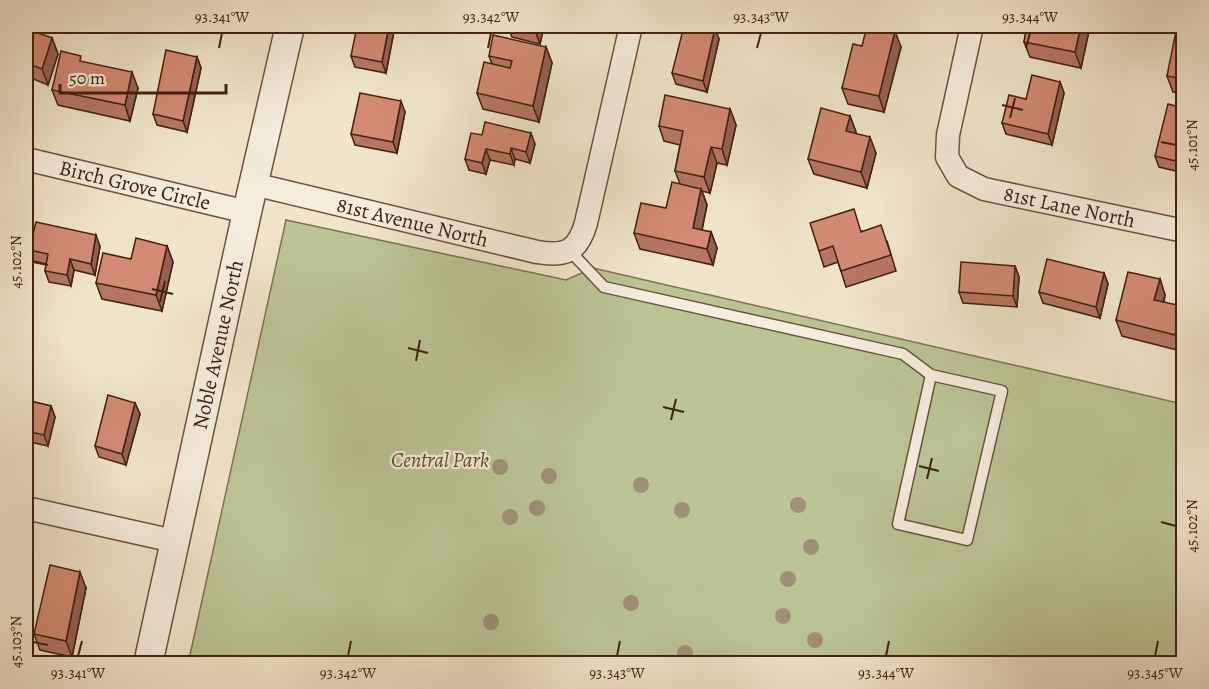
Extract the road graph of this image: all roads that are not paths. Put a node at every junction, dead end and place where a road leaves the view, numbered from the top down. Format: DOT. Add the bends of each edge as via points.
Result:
graph roads {
  1 [pos="290,26"];
  2 [pos="631,26"];
  3 [pos="972,26"];
  4 [pos="26,159"];
  5 [pos="253,184"];
  6 [pos="247,212"];
  7 [pos="1184,231"];
  8 [pos="570,251"];
  9 [pos="931,375"];
  10 [pos="26,508"];
  11 [pos="174,541"];
  12 [pos="148,663"];
  1 -- 5 [label="street, Noble Avenue North"];
  2 -- 8 [label="street" via="582,239"];
  3 -- 7 [label="street, 81st Lane North" via="948,135 947,157 958,176 984,189"];
  4 -- 6 [label="street, Birch Grove Circle"];
  5 -- 6 [label="street, Noble Avenue North"];
  5 -- 8 [label="street, 81st Avenue North" via="537,252 555,255"];
  6 -- 11 [label="street, Noble Avenue North"];
  8 -- 9 [label="lane" via="604,287 903,354"];
  9 -- 9 [label="lane" via="1002,392 967,540 898,524"];
  10 -- 11 [label="street"];
  11 -- 12 [label="street, Noble Avenue North"];
}
